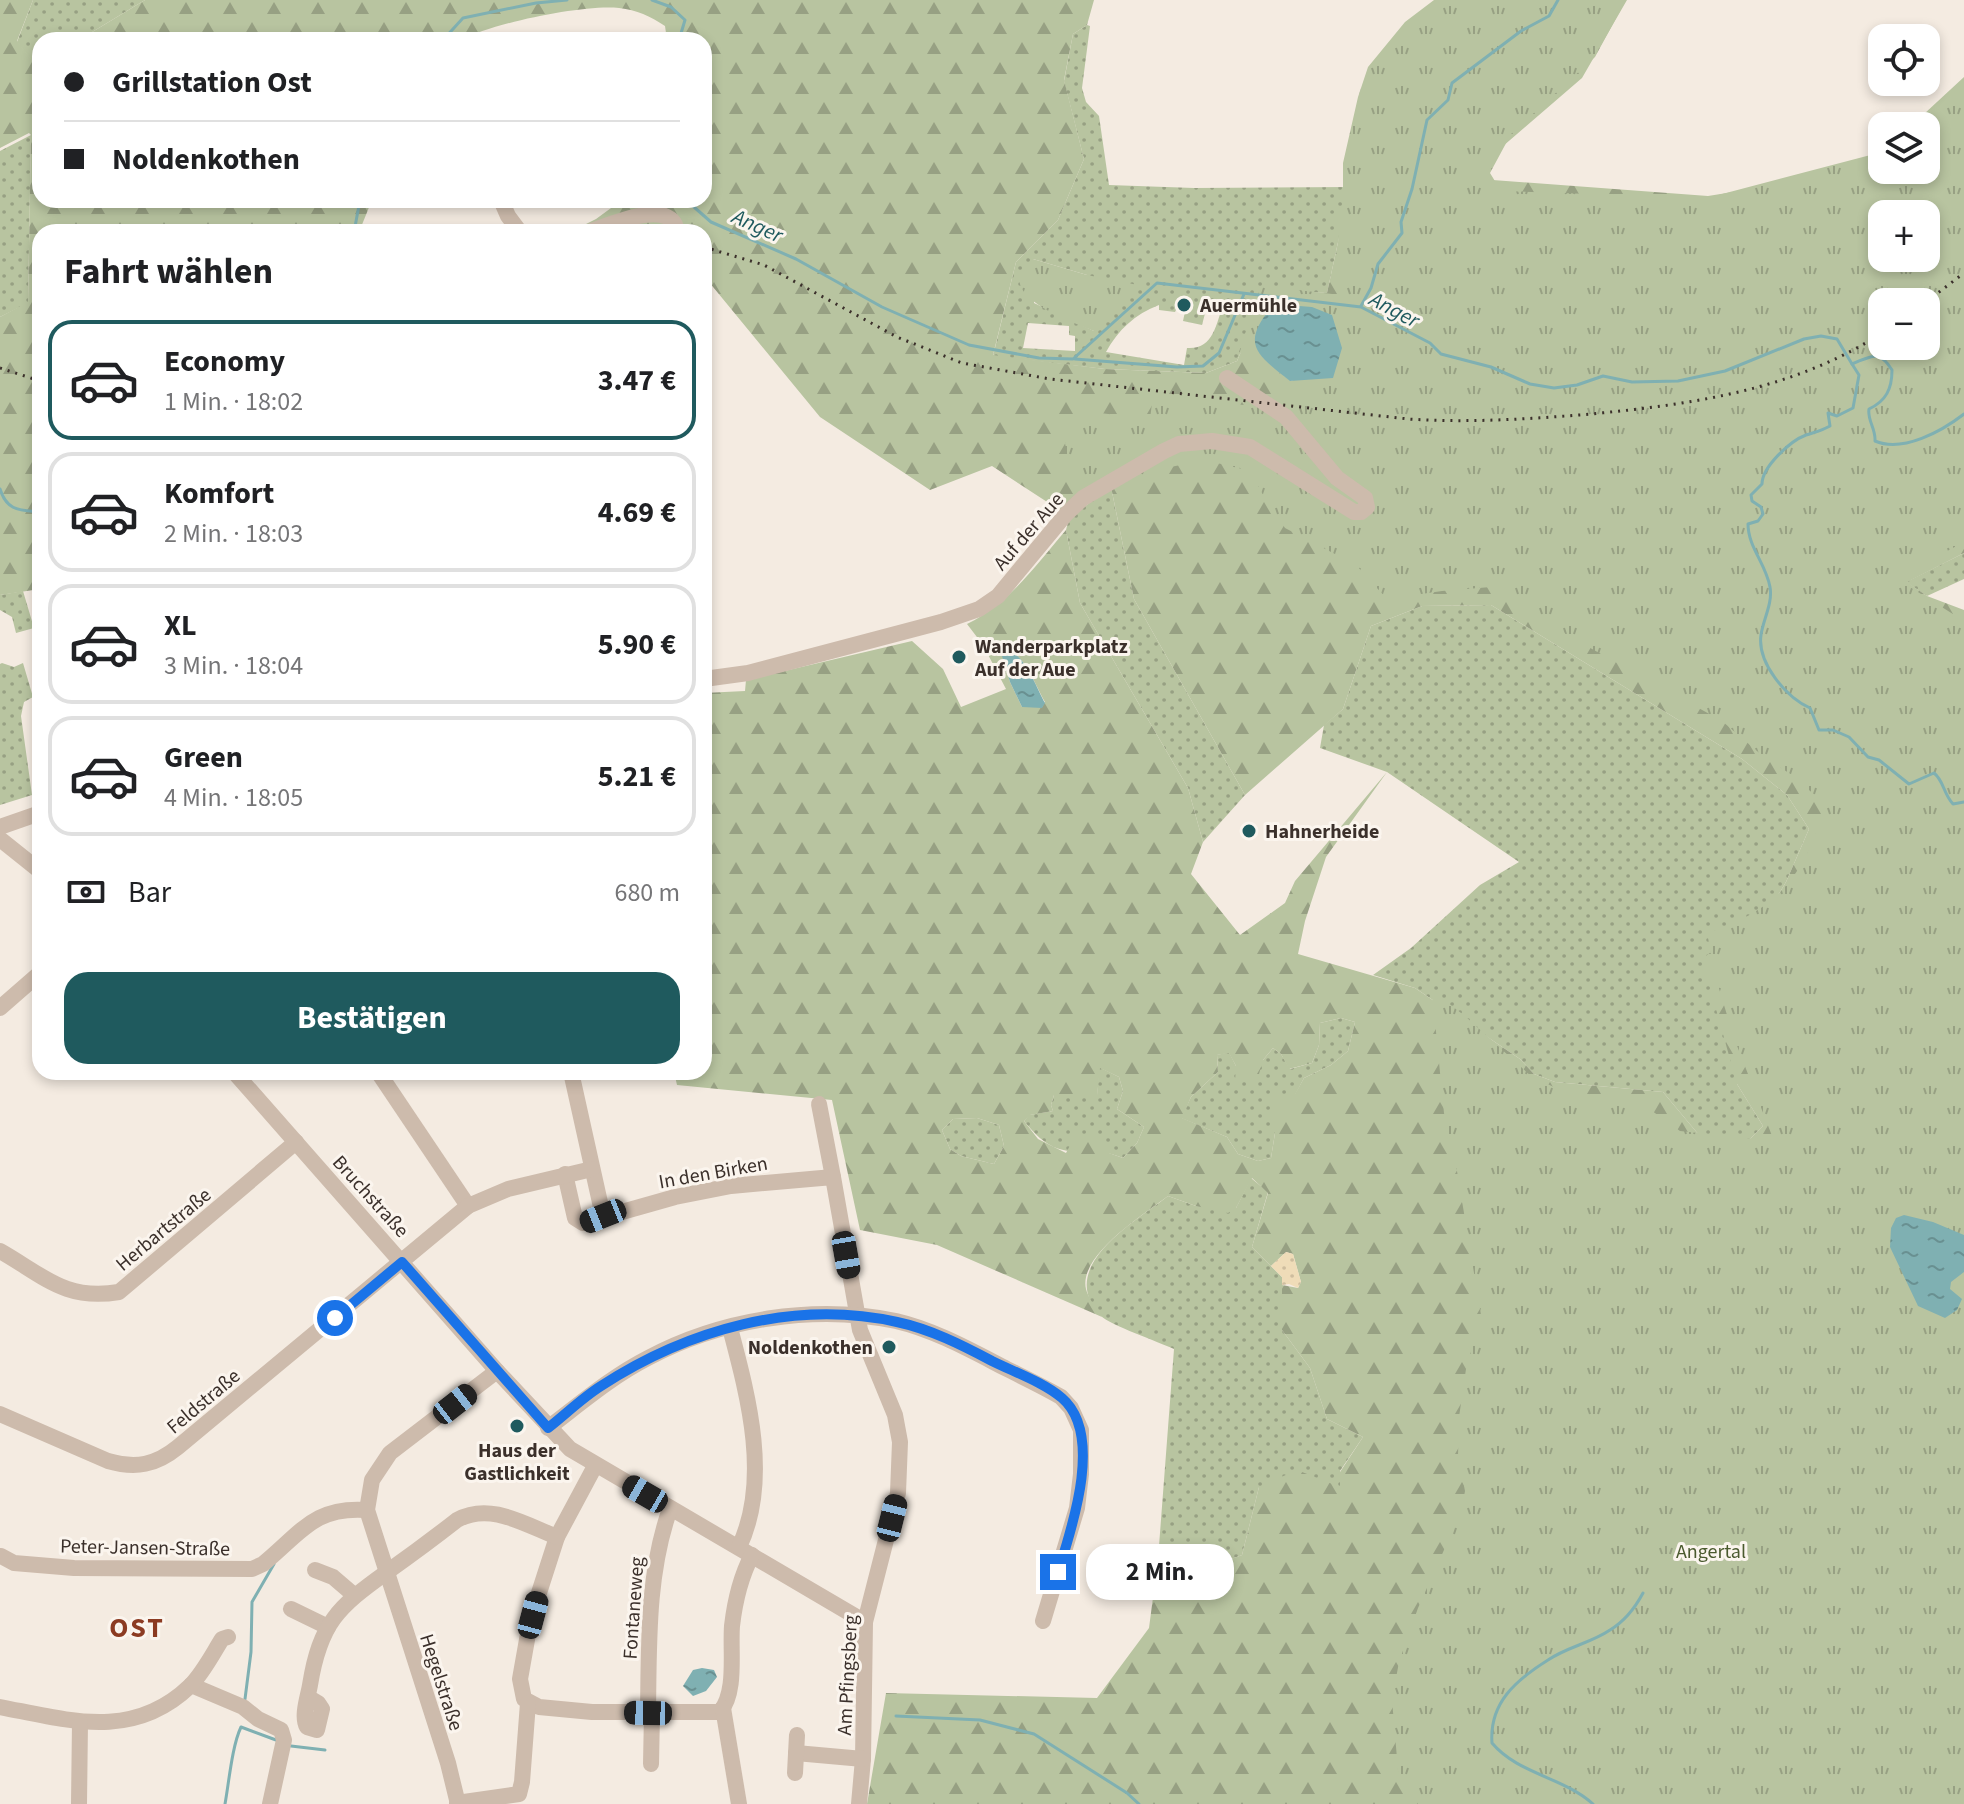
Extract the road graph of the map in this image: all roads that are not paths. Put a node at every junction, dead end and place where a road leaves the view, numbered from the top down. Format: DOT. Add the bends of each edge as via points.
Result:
graph roads {
  1 [pos="615,224"];
  2 [pos="676,224"];
  3 [pos="1227,378"];
  4 [pos="712,678"];
  5 [pos="32,816"];
  6 [pos="0,827"];
  7 [pos="0,839"];
  8 [pos="32,865"];
  9 [pos="32,980"];
  10 [pos="0,1008"];
  11 [pos="241,1080"];
  12 [pos="383,1080"];
  13 [pos="573,1080"];
  14 [pos="819,1104"];
  15 [pos="296,1142"];
  16 [pos="592,1169"];
  17 [pos="565,1174"];
  18 [pos="833,1177"];
  19 [pos="468,1206"];
  20 [pos="603,1216"];
  21 [pos="0,1251"];
  22 [pos="402,1262"];
  23 [pos="857,1317"];
  24 [pos="730,1328"];
  25 [pos="497,1371"];
  26 [pos="0,1414"];
  27 [pos="548,1428"];
  28 [pos="595,1466"];
  29 [pos="670,1509"];
  30 [pos="367,1510"];
  31 [pos="554,1545"];
  32 [pos="0,1547"];
  33 [pos="746,1551"];
  34 [pos="0,1556"];
  35 [pos="315,1570"];
  36 [pos="386,1573"];
  37 [pos="354,1595"];
  38 [pos="291,1609"];
  39 [pos="1043,1621"];
  40 [pos="865,1622"];
  41 [pos="328,1627"];
  42 [pos="228,1637"];
  43 [pos="191,1685"];
  44 [pos="308,1697"];
  45 [pos="528,1703"];
  46 [pos="0,1707"];
  47 [pos="723,1708"];
  48 [pos="650,1713"];
  49 [pos="80,1722"];
  50 [pos="797,1735"];
  51 [pos="796,1753"];
  52 [pos="863,1759"];
  53 [pos="651,1764"];
  54 [pos="795,1773"];
  55 [pos="79,1804"];
  56 [pos="270,1804"];
  57 [pos="458,1804"];
  58 [pos="739,1804"];
  59 [pos="859,1804"];
  1 -- 2 [label="street" via="648,214"];
  3 -- 4 [label="street, Auf der Aue" via="1286,417 1337,478 1365,498 1364,510 1354,512 1250,447 1212,441 1179,444 1083,498 998,596 979,609 748,673"];
  5 -- 6 [label="street"];
  7 -- 8 [label="street"];
  9 -- 10 [label="street"];
  11 -- 15 [label="street, Bruchstraße"];
  12 -- 19 [label="street"];
  13 -- 16 [label="street"];
  14 -- 18 [label="street"];
  15 -- 21 [label="street, Herbartstraße" via="119,1292 92,1296 68,1291"];
  15 -- 22 [label="street, Bruchstraße"];
  16 -- 17 [label="street"];
  16 -- 20 [label="street"];
  17 -- 19 [label="street"];
  17 -- 20 [label="street, In den Birken" via="577,1221"];
  18 -- 20 [label="street, In den Birken" via="731,1186"];
  18 -- 23 [label="street"];
  19 -- 22 [label="street"];
  22 -- 25 [label="street, Bruchstraße"];
  22 -- 26 [label="street, Feldstraße" via="157,1461 126,1466"];
  23 -- 24 [label="street" via="800,1316"];
  23 -- 39 [label="street" via="934,1333 1049,1390 1071,1408 1081,1430 1079,1492"];
  23 -- 40 [label="street, Am Pfingsberg" via="895,1415 901,1467"];
  24 -- 27 [label="street" via="650,1357 597,1388"];
  24 -- 33 [label="street" via="749,1398 754,1444"];
  25 -- 27 [label="street, Bruchstraße"];
  25 -- 30 [label="street" via="383,1460 369,1490"];
  27 -- 28 [label="street, Bruchstraße"];
  28 -- 29 [label="street, Bruchstraße"];
  28 -- 31 [label="street"];
  29 -- 33 [label="street, Bruchstraße"];
  29 -- 48 [label="street, Fontaneweg" via="654,1562"];
  30 -- 34 [label="street, Peter-Jansen-Straße" via="322,1514 252,1569 74,1568 14,1563"];
  30 -- 36 [label="street"];
  31 -- 36 [label="street" via="496,1513 472,1513"];
  31 -- 45 [label="street" via="520,1679"];
  32 -- 34 [label="street, Peter-Jansen-Straße"];
  33 -- 40 [label="street, Bruchstraße"];
  33 -- 47 [label="street"];
  35 -- 37 [label="street"];
  36 -- 37 [label="street"];
  36 -- 57 [label="street, Hegelstraße"];
  37 -- 41 [label="street"];
  38 -- 41 [label="street"];
  40 -- 52 [label="street, Am Pfingsberg"];
  41 -- 44 [label="street"];
  42 -- 43 [label="street"];
  43 -- 49 [label="street" via="154,1711 127,1721"];
  43 -- 56 [label="street" via="281,1730 284,1740"];
  45 -- 48 [label="street"];
  45 -- 57 [label="street" via="519,1794"];
  46 -- 49 [label="street"];
  47 -- 48 [label="street" via="714,1713"];
  47 -- 58 [label="street"];
  48 -- 53 [label="street, Fontaneweg"];
  49 -- 55 [label="street"];
  50 -- 51 [label="street"];
  51 -- 52 [label="street, Am Pfingsberg"];
  51 -- 54 [label="street"];
  52 -- 59 [label="street, Am Pfingsberg"];
}
